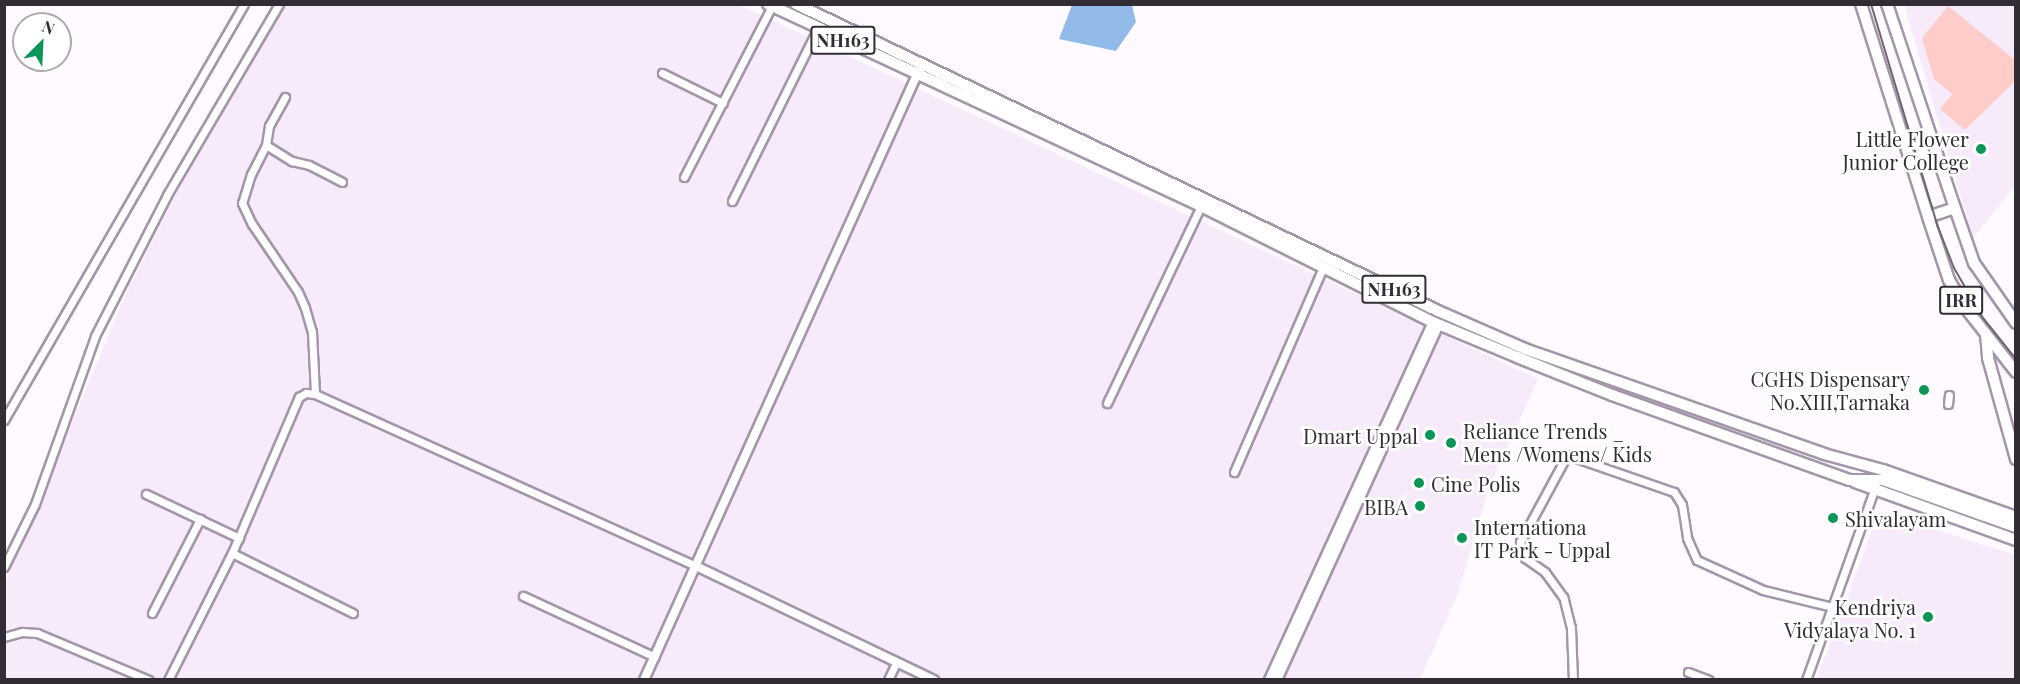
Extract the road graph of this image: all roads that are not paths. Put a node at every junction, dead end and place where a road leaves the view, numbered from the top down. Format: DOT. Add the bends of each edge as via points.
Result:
graph roads {
  1 [pos="244,4"];
  2 [pos="279,4"];
  3 [pos="796,4"];
  4 [pos="1861,4"];
  5 [pos="1887,4"];
  6 [pos="770,5"];
  7 [pos="811,7"];
  8 [pos="801,20"];
  9 [pos="818,28"];
  10 [pos="920,69"];
  11 [pos="662,73"];
  12 [pos="285,97"];
  13 [pos="723,103"];
  14 [pos="266,146"];
  15 [pos="684,177"];
  16 [pos="342,182"];
  17 [pos="732,201"];
  18 [pos="1201,206"];
  19 [pos="1955,208"];
  20 [pos="1928,217"];
  21 [pos="1323,267"];
  22 [pos="1436,323"];
  23 [pos="2016,323"];
  24 [pos="1986,333"];
  25 [pos="2016,372"];
  26 [pos="315,394"];
  27 [pos="1949,395"];
  28 [pos="1107,403"];
  29 [pos="1948,404"];
  30 [pos="4,420"];
  31 [pos="2016,459"];
  32 [pos="1234,472"];
  33 [pos="1876,485"];
  34 [pos="146,494"];
  35 [pos="2016,517"];
  36 [pos="200,519"];
  37 [pos="2016,527"];
  38 [pos="239,537"];
  39 [pos="2016,540"];
  40 [pos="232,553"];
  41 [pos="1331,554"];
  42 [pos="696,566"];
  43 [pos="4,567"];
  44 [pos="523,596"];
  45 [pos="1832,607"];
  46 [pos="152,613"];
  47 [pos="353,613"];
  48 [pos="4,637"];
  49 [pos="655,657"];
  50 [pos="896,663"];
  51 [pos="1688,672"];
  52 [pos="149,680"];
  53 [pos="168,680"];
  54 [pos="644,680"];
  55 [pos="888,680"];
  56 [pos="934,680"];
  57 [pos="1269,680"];
  58 [pos="1277,680"];
  59 [pos="1573,680"];
  60 [pos="1709,680"];
  61 [pos="1806,680"];
  1 -- 30 [label="street"];
  2 -- 43 [label="street" via="166,195 94,336 35,504"];
  3 -- 7 [label="main road, NH163"];
  4 -- 20 [label="main road, IRR"];
  5 -- 19 [label="main road, IRR"];
  6 -- 8 [label="main road, NH163"];
  6 -- 13 [label="street"];
  7 -- 8 [label="main road"];
  7 -- 10 [label="main road, NH163"];
  8 -- 9 [label="main road, NH163"];
  9 -- 10 [label="main road, NH163"];
  9 -- 17 [label="street"];
  10 -- 18 [label="main road, NH163"];
  10 -- 35 [label="main road, NH163" via="1524,349"];
  10 -- 42 [label="street"];
  11 -- 13 [label="street"];
  12 -- 14 [label="street" via="269,126"];
  13 -- 15 [label="street"];
  14 -- 16 [label="street"];
  14 -- 26 [label="street" via="245,188 242,206 305,308 312,332"];
  18 -- 21 [label="main road, NH163"];
  18 -- 28 [label="street"];
  19 -- 20 [label="main road"];
  19 -- 23 [label="main road, IRR" via="1974,263"];
  20 -- 24 [label="main road, IRR" via="1945,271 1964,306"];
  21 -- 22 [label="main road, NH163"];
  21 -- 32 [label="street"];
  22 -- 33 [label="main road, NH163" via="1612,395 1849,480"];
  22 -- 41 [label="street"];
  24 -- 25 [label="main road, IRR"];
  24 -- 31 [label="main road" via="1988,358"];
  26 -- 38 [label="street" via="299,397"];
  26 -- 42 [label="street"];
  27 -- 29 [label="street"];
  33 -- 37 [label="main road, NH163"];
  33 -- 39 [label="main road, NH163"];
  33 -- 45 [label="street"];
  34 -- 36 [label="street"];
  36 -- 38 [label="street"];
  36 -- 46 [label="street"];
  38 -- 40 [label="street"];
  40 -- 47 [label="street"];
  40 -- 53 [label="street"];
  41 -- 57 [label="street"];
  41 -- 58 [label="street"];
  42 -- 49 [label="street"];
  42 -- 50 [label="street"];
  44 -- 49 [label="street"];
  45 -- 59 [label="street" via="1763,591 1697,560 1687,538 1682,505 1674,492 1566,455 1520,542 1525,558 1545,572 1563,597 1571,628"];
  45 -- 61 [label="street"];
  48 -- 52 [label="street" via="38,633"];
  49 -- 54 [label="street"];
  50 -- 55 [label="street"];
  50 -- 56 [label="street"];
  51 -- 60 [label="street"];
}
